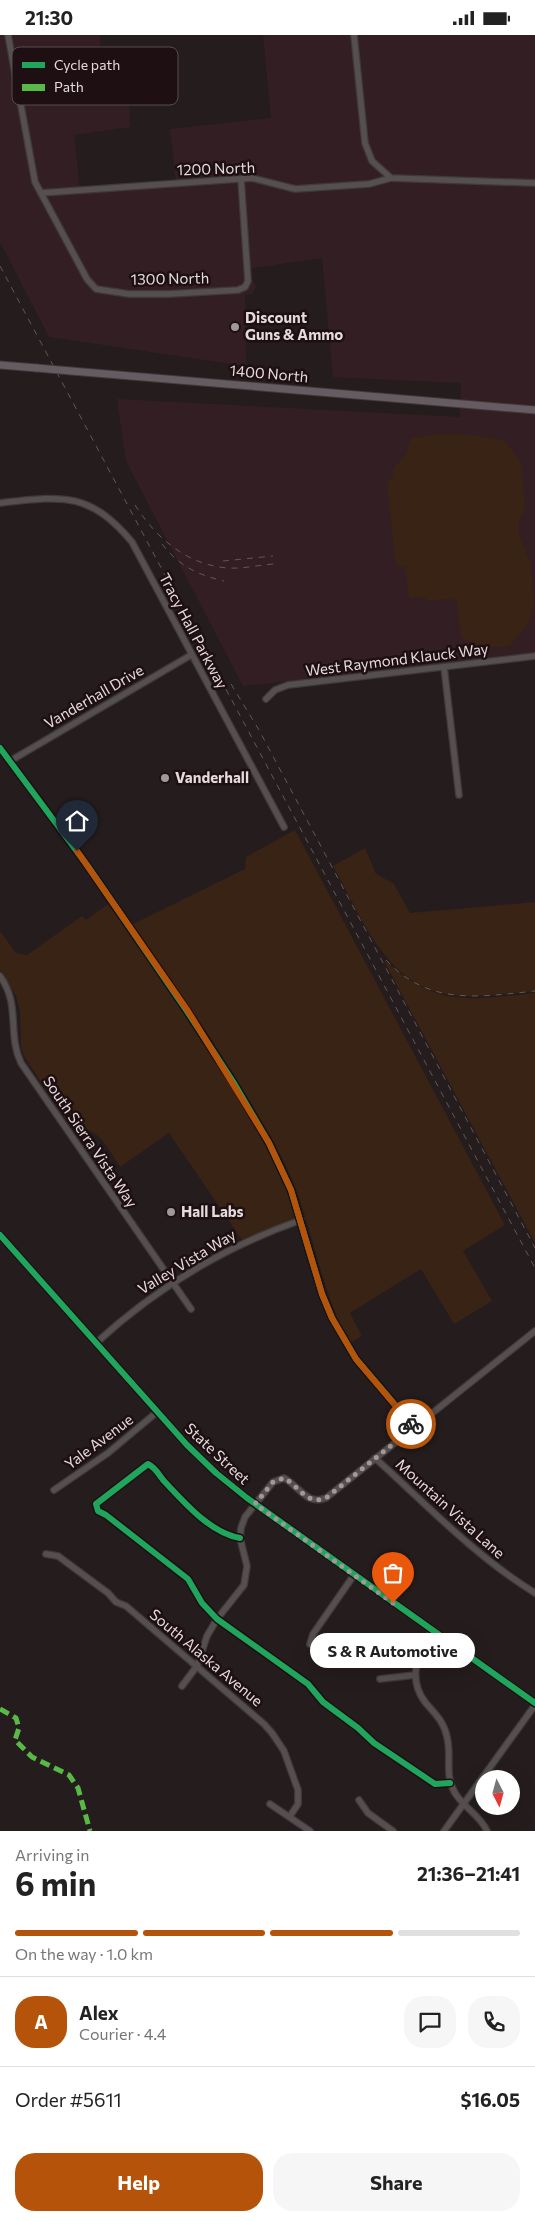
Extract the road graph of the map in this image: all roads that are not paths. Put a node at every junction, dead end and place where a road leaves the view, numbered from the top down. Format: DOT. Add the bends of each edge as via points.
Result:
graph roads {
  1 [pos="8,35"];
  2 [pos="354,35"];
  3 [pos="12,58"];
  4 [pos="20,105"];
  5 [pos="241,179"];
  6 [pos="391,179"];
  7 [pos="535,183"];
  8 [pos="41,193"];
  9 [pos="0,365"];
  10 [pos="535,410"];
  11 [pos="0,503"];
  12 [pos="191,655"];
  13 [pos="535,657"];
  14 [pos="444,667"];
  15 [pos="266,699"];
  16 [pos="0,748"];
  17 [pos="10,761"];
  18 [pos="459,795"];
  19 [pos="284,827"];
  20 [pos="0,976"];
  21 [pos="301,1220"];
  22 [pos="0,1235"];
  23 [pos="172,1283"];
  24 [pos="191,1309"];
  25 [pos="535,1331"];
  26 [pos="96,1343"];
  27 [pos="157,1412"];
  28 [pos="414,1427"];
  29 [pos="375,1458"];
  30 [pos="54,1491"];
  31 [pos="255,1504"];
  32 [pos="240,1538"];
  33 [pos="46,1554"];
  34 [pos="354,1575"];
  35 [pos="535,1593"];
  36 [pos="217,1619"];
  37 [pos="432,1631"];
  38 [pos="310,1644"];
  39 [pos="197,1666"];
  40 [pos="415,1675"];
  41 [pos="380,1679"];
  42 [pos="182,1686"];
  43 [pos="535,1704"];
  44 [pos="450,1783"];
  45 [pos="359,1799"];
  46 [pos="464,1803"];
  47 [pos="270,1804"];
  48 [pos="290,1816"];
  49 [pos="310,1831"];
  50 [pos="393,1831"];
  51 [pos="444,1831"];
  52 [pos="487,1831"];
  1 -- 3 [label="street"];
  2 -- 6 [label="street" via="365,143 372,161"];
  4 -- 8 [label="street" via="31,165"];
  5 -- 6 [label="street, 1200 North" via="252,178 295,189 369,184"];
  5 -- 8 [label="street, 1200 North"];
  5 -- 8 [label="street, 1300 North" via="248,281 238,290 129,294 96,289 87,279"];
  6 -- 7 [label="street, 1200 North"];
  9 -- 10 [label="main road, 1400 North, bridge"];
  11 -- 12 [label="street, Tracy Hall Parkway" via="63,498 83,503 115,522 132,542"];
  12 -- 17 [label="street, Vanderhall Drive"];
  12 -- 19 [label="street, Tracy Hall Parkway"];
  13 -- 14 [label="street, West Raymond Klauck Way"];
  14 -- 15 [label="street, West Raymond Klauck Way" via="288,685 275,690"];
  14 -- 18 [label="street"];
  16 -- 17 [label="street"];
  17 -- 21 [label="street" via="92,872 235,1085 269,1143"];
  20 -- 23 [label="street, South Sierra Vista Way" via="11,998 21,1063"];
  21 -- 23 [label="street, Valley Vista Way" via="228,1250"];
  21 -- 28 [label="street" via="322,1294 343,1340"];
  22 -- 26 [label="main road, State Street"];
  23 -- 24 [label="street, South Sierra Vista Way"];
  23 -- 26 [label="street, Valley Vista Way" via="136,1308"];
  25 -- 28 [label="street"];
  26 -- 27 [label="main road, State Street"];
  27 -- 30 [label="street, Yale Avenue" via="108,1453"];
  27 -- 31 [label="main road, State Street" via="201,1459"];
  28 -- 29 [label="street"];
  29 -- 31 [label="street" via="319,1501 311,1500 284,1478 273,1482"];
  29 -- 35 [label="street, Mountain Vista Lane" via="498,1570"];
  31 -- 32 [label="street" via="245,1517"];
  31 -- 34 [label="main road, State Street"];
  32 -- 36 [label="street" via="247,1561 245,1580"];
  32 -- 36 [label="street" via="222,1532 195,1513 148,1464 96,1504 98,1511 188,1579 202,1603"];
  33 -- 39 [label="street, South Alaska Avenue" via="58,1556 101,1587"];
  34 -- 37 [label="main road, State Street"];
  34 -- 38 [label="street" via="313,1634"];
  36 -- 39 [label="street" via="207,1636"];
  36 -- 44 [label="street" via="308,1684 323,1701 374,1743 434,1784"];
  37 -- 40 [label="street" via="420,1652"];
  37 -- 43 [label="main road, State Street"];
  39 -- 42 [label="street"];
  39 -- 48 [label="street, South Alaska Avenue" via="264,1724 282,1747 299,1795 298,1804"];
  40 -- 41 [label="street"];
  40 -- 44 [label="street" via="422,1698 440,1718 448,1738"];
  43 -- 46 [label="street"];
  44 -- 46 [label="street"];
  45 -- 50 [label="street" via="368,1813"];
  46 -- 51 [label="street"];
  46 -- 52 [label="street"];
  47 -- 48 [label="street"];
  48 -- 49 [label="street"];
}
